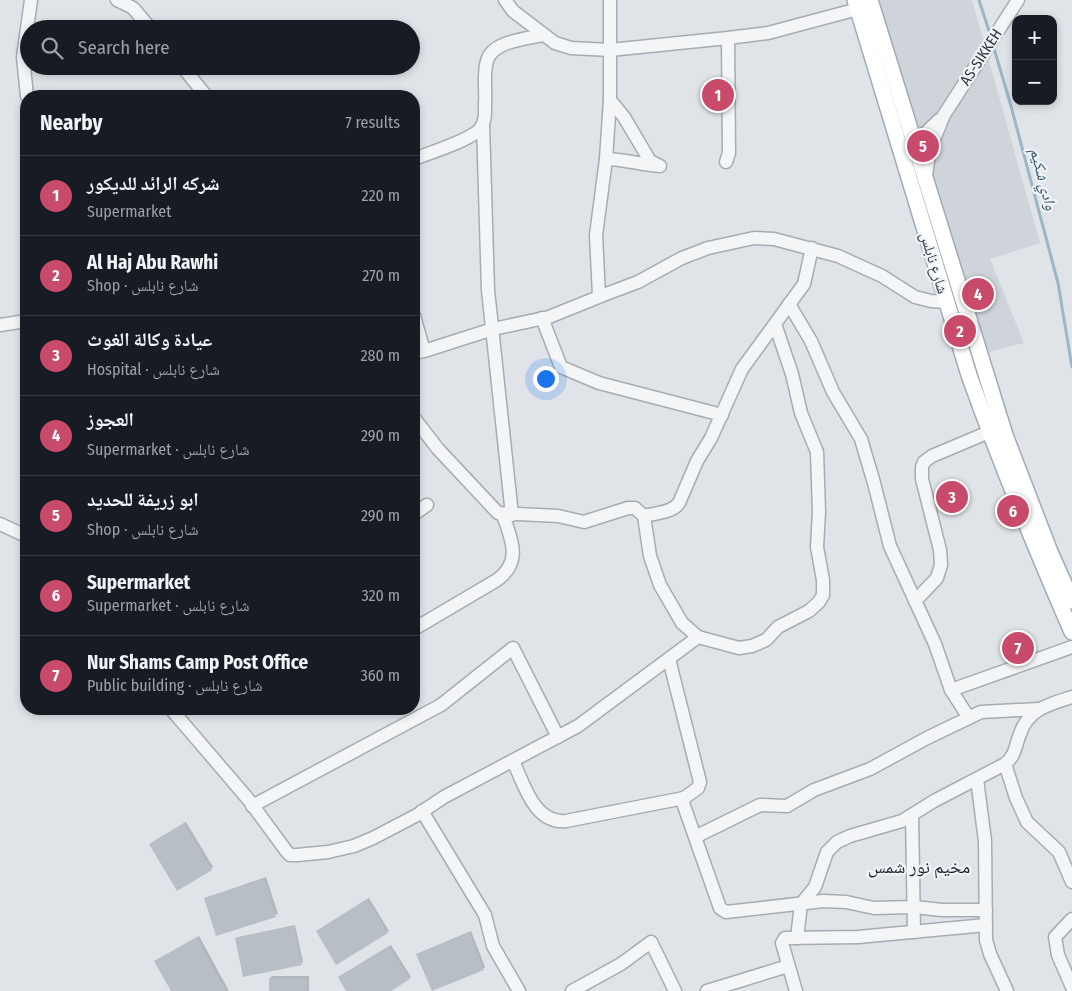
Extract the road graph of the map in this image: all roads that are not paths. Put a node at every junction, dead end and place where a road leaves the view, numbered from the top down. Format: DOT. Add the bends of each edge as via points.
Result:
graph roads {
  1 [pos="31,0"];
  2 [pos="116,0"];
  3 [pos="505,0"];
  4 [pos="610,0"];
  5 [pos="1018,0"];
  6 [pos="861,3"];
  7 [pos="28,20"];
  8 [pos="143,20"];
  9 [pos="543,35"];
  10 [pos="728,38"];
  11 [pos="610,50"];
  12 [pos="25,75"];
  13 [pos="189,75"];
  14 [pos="26,90"];
  15 [pos="201,90"];
  16 [pos="610,100"];
  17 [pos="944,114"];
  18 [pos="483,124"];
  19 [pos="914,144"];
  20 [pos="420,157"];
  21 [pos="606,159"];
  22 [pos="726,162"];
  23 [pos="926,182"];
  24 [pos="812,248"];
  25 [pos="600,296"];
  26 [pos="946,302"];
  27 [pos="789,304"];
  28 [pos="542,318"];
  29 [pos="20,322"];
  30 [pos="775,324"];
  31 [pos="0,325"];
  32 [pos="493,329"];
  33 [pos="420,352"];
  34 [pos="722,415"];
  35 [pos="420,426"];
  36 [pos="989,432"];
  37 [pos="427,505"];
  38 [pos="420,510"];
  39 [pos="507,515"];
  40 [pos="644,516"];
  41 [pos="0,524"];
  42 [pos="20,533"];
  43 [pos="915,601"];
  44 [pos="1072,601"];
  45 [pos="420,625"];
  46 [pos="1072,632"];
  47 [pos="698,637"];
  48 [pos="1072,647"];
  49 [pos="669,659"];
  50 [pos="951,690"];
  51 [pos="1072,697"];
  52 [pos="1039,709"];
  53 [pos="176,715"];
  54 [pos="969,718"];
  55 [pos="558,737"];
  56 [pos="513,761"];
  57 [pos="1005,764"];
  58 [pos="977,779"];
  59 [pos="684,798"];
  60 [pos="252,806"];
  61 [pos="422,811"];
  62 [pos="912,815"];
  63 [pos="695,836"];
  64 [pos="1072,882"];
  65 [pos="801,904"];
  66 [pos="914,907"];
  67 [pos="986,910"];
  68 [pos="1072,919"];
  69 [pos="986,925"];
  70 [pos="914,932"];
  71 [pos="797,938"];
  72 [pos="788,966"];
  73 [pos="1072,987"];
  74 [pos="519,991"];
  75 [pos="572,991"];
  76 [pos="675,991"];
  77 [pos="707,991"];
  78 [pos="796,991"];
  79 [pos="1007,991"];
  1 -- 7 [label="street"];
  2 -- 8 [label="street" via="133,8"];
  3 -- 9 [label="street" via="513,11"];
  4 -- 11 [label="street"];
  5 -- 17 [label="street, AS-SIKKEH"];
  6 -- 10 [label="street" via="768,33"];
  6 -- 19 [label="main road, شارع نابلس"];
  6 -- 26 [label="main road, شارع نابلس"];
  9 -- 11 [label="street" via="562,46"];
  9 -- 18 [label="street" via="500,45 488,56"];
  10 -- 11 [label="street"];
  10 -- 22 [label="street" via="729,153"];
  11 -- 16 [label="street"];
  12 -- 14 [label="street"];
  13 -- 15 [label="street"];
  16 -- 21 [label="street"];
  16 -- 21 [label="street" via="650,160 660,166"];
  17 -- 19 [label="street"];
  17 -- 23 [label="street" via="930,149"];
  18 -- 20 [label="street" via="469,137"];
  18 -- 32 [label="street" via="488,290"];
  19 -- 23 [label="main road, شارع نابلس"];
  21 -- 25 [label="street" via="596,235"];
  23 -- 44 [label="main road, شارع نابلس" via="1005,435"];
  24 -- 25 [label="street" via="774,239 733,241 682,258 638,282"];
  24 -- 26 [label="street" via="864,267 915,296"];
  24 -- 27 [label="street" via="804,284"];
  25 -- 28 [label="street"];
  26 -- 36 [label="main road, شارع نابلس"];
  27 -- 30 [label="street"];
  27 -- 43 [label="street" via="833,392 861,439 890,546"];
  28 -- 32 [label="street"];
  28 -- 34 [label="street" via="561,366 599,383"];
  29 -- 31 [label="street"];
  30 -- 34 [label="street" via="742,369"];
  30 -- 47 [label="street" via="801,413 817,452 817,547 823,595 809,611 782,624 766,640 752,646 739,648"];
  32 -- 33 [label="street"];
  32 -- 39 [label="street"];
  34 -- 40 [label="street" via="679,504 670,510"];
  35 -- 39 [label="street" via="494,511"];
  36 -- 43 [label="street" via="928,458 922,467 941,565 936,578"];
  36 -- 46 [label="main road, شارع نابلس"];
  37 -- 38 [label="street"];
  39 -- 40 [label="street" via="558,516 589,521 634,508"];
  39 -- 45 [label="street" via="513,547 507,571"];
  40 -- 47 [label="street" via="650,556 660,585 682,623"];
  41 -- 42 [label="street"];
  43 -- 50 [label="street"];
  47 -- 49 [label="street"];
  48 -- 50 [label="street"];
  49 -- 55 [label="street" via="600,711"];
  49 -- 59 [label="street" via="700,782 698,788"];
  50 -- 54 [label="street"];
  51 -- 52 [label="street"];
  52 -- 54 [label="street" via="981,712"];
  52 -- 57 [label="street" via="1023,726 1014,755"];
  53 -- 60 [label="street"];
  54 -- 63 [label="street" via="870,769 814,790 786,806 760,805"];
  55 -- 56 [label="street"];
  55 -- 60 [label="street" via="512,648 441,704"];
  56 -- 59 [label="street" via="539,812 555,821"];
  56 -- 61 [label="street"];
  57 -- 58 [label="street"];
  57 -- 64 [label="street" via="1027,822 1059,852"];
  58 -- 62 [label="street"];
  58 -- 67 [label="street" via="985,841"];
  59 -- 63 [label="street"];
  60 -- 61 [label="street" via="283,849 297,856 354,846"];
  61 -- 74 [label="street" via="485,915 493,946"];
  62 -- 65 [label="street" via="902,822 837,842 828,852 815,887"];
  62 -- 66 [label="street"];
  63 -- 65 [label="street" via="720,908 726,912"];
  65 -- 66 [label="street" via="833,901 874,908"];
  65 -- 71 [label="street"];
  66 -- 67 [label="street"];
  66 -- 70 [label="street"];
  67 -- 69 [label="street"];
  68 -- 73 [label="street" via="1055,936 1058,955"];
  69 -- 70 [label="street"];
  69 -- 79 [label="street" via="988,947"];
  70 -- 71 [label="street"];
  71 -- 72 [label="street" via="786,938 782,943"];
  72 -- 77 [label="street"];
  72 -- 78 [label="street"];
  75 -- 76 [label="street" via="621,964 651,942"];
}
